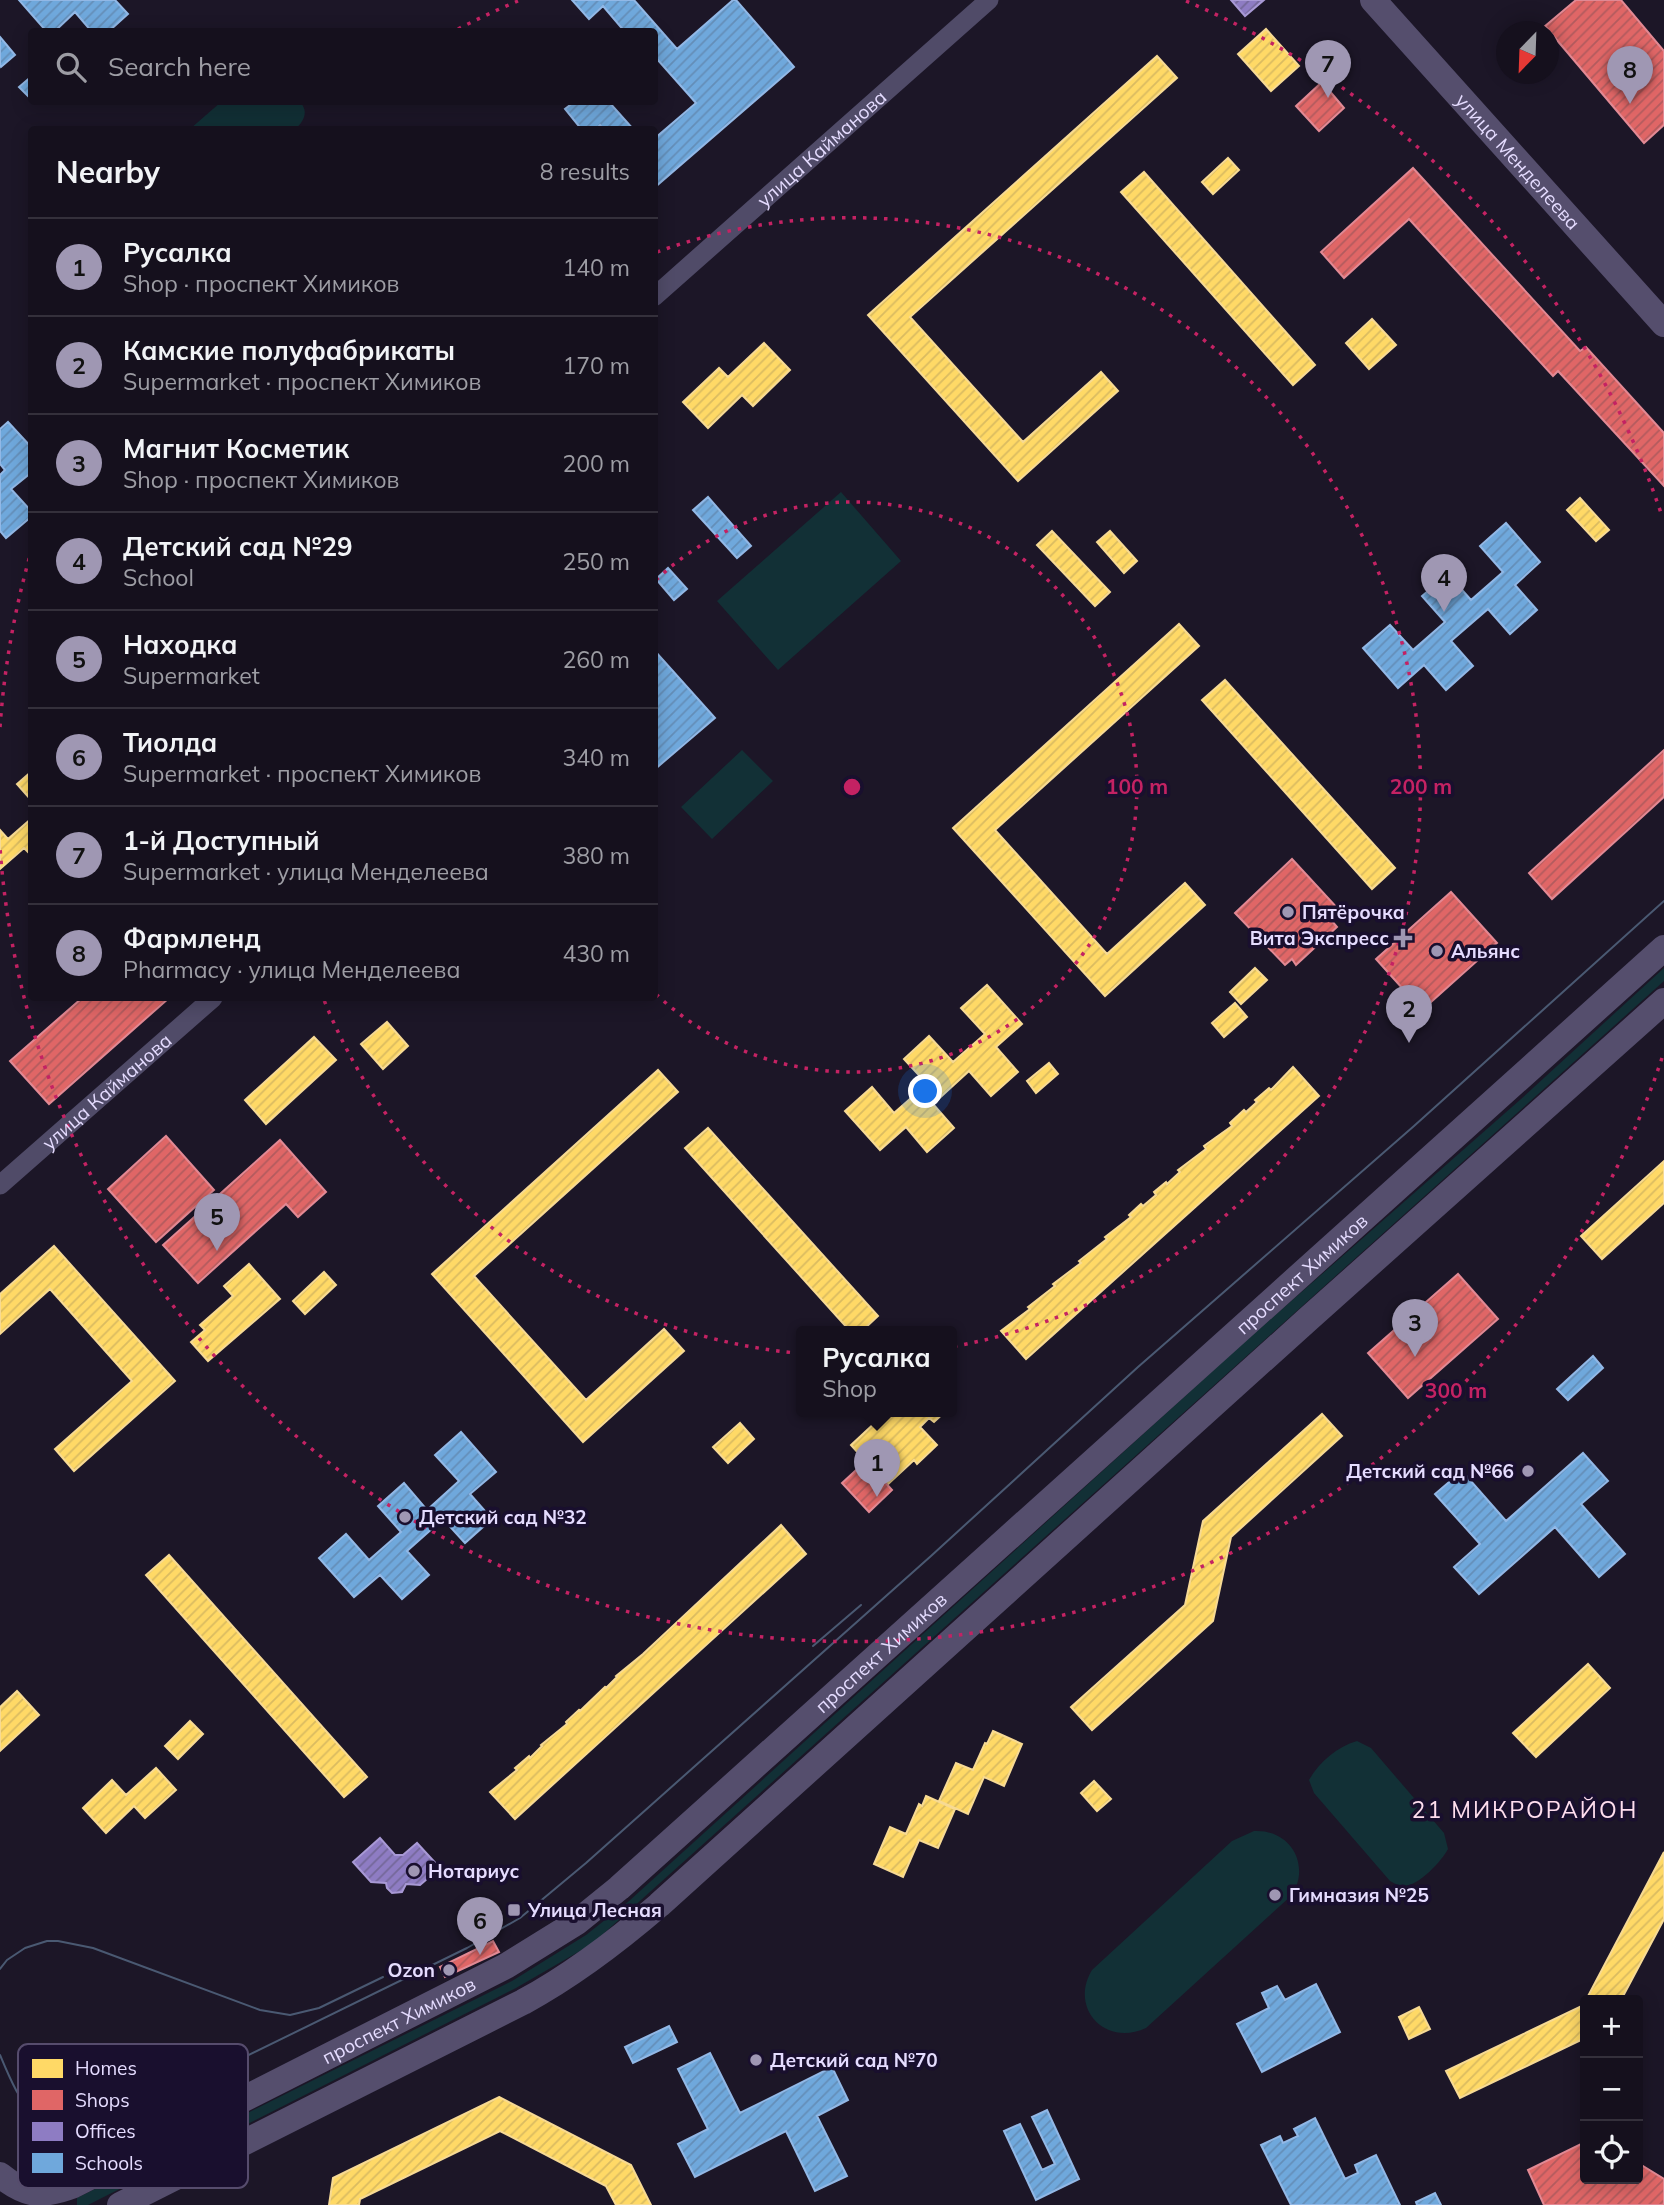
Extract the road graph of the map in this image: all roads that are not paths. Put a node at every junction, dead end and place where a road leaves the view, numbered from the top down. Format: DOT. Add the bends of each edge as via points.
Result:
graph roads {
  1 [pos="989,0"];
  2 [pos="1373,0"];
  3 [pos="658,293"];
  4 [pos="1664,324"];
  5 [pos="1664,948"];
  6 [pos="210,1001"];
  7 [pos="1664,1001"];
  8 [pos="0,1185"];
  9 [pos="248,2102"];
  10 [pos="248,2141"];
  11 [pos="0,2177"];
  12 [pos="18,2188"];
  13 [pos="19,2188"];
  14 [pos="154,2188"];
  15 [pos="71,2195"];
  16 [pos="13,2205"];
  17 [pos="120,2205"];
  1 -- 3 [label="street, улица Кайманова"];
  2 -- 4 [label="main road, улица Менделеева"];
  5 -- 9 [label="main road, проспект Химиков" via="577,1923 506,1966"];
  6 -- 8 [label="street, улица Кайманова"];
  7 -- 10 [label="main road, проспект Химиков" via="599,1955 523,2002"];
  11 -- 12 [label="main road, проспект Химиков"];
  11 -- 16 [label="main road"];
  13 -- 15 [label="main road, проспект Химиков"];
  14 -- 17 [label="main road, проспект Химиков"];
}
